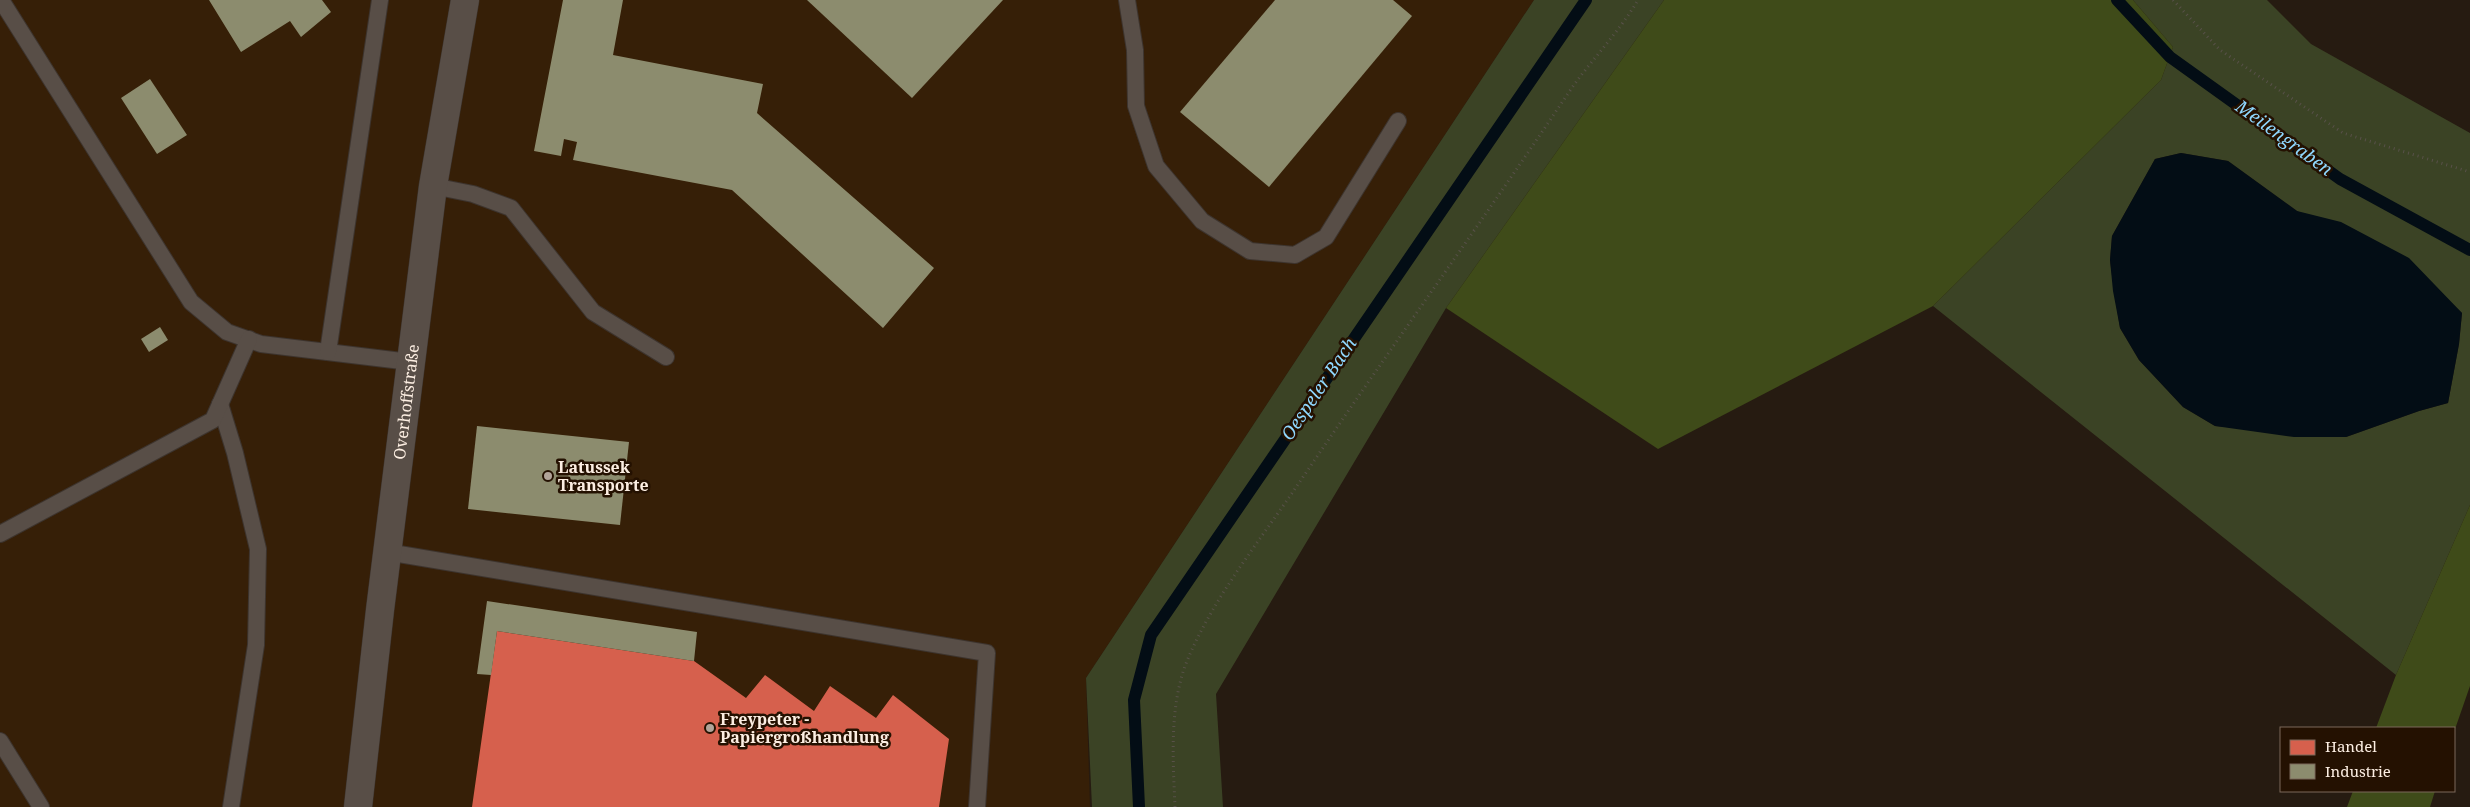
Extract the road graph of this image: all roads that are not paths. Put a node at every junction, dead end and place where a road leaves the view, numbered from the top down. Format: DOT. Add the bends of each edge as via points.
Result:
graph roads {
  1 [pos="2,0"];
  2 [pos="380,0"];
  3 [pos="465,0"];
  4 [pos="1127,0"];
  5 [pos="1398,121"];
  6 [pos="433,186"];
  7 [pos="249,339"];
  8 [pos="328,352"];
  9 [pos="666,357"];
  10 [pos="410,362"];
  11 [pos="220,404"];
  12 [pos="0,534"];
  13 [pos="387,552"];
  14 [pos="0,741"];
  15 [pos="41,807"];
  16 [pos="232,807"];
  17 [pos="358,807"];
  18 [pos="978,807"];
  1 -- 7 [label="lane" via="191,302 227,332"];
  2 -- 8 [label="lane"];
  3 -- 6 [label="street, Overhoffstraße"];
  4 -- 5 [label="lane" via="1135,50 1136,106 1156,166 1202,221 1250,251 1295,254 1326,237"];
  6 -- 9 [label="lane" via="473,194 511,208 593,312"];
  6 -- 10 [label="street, Overhoffstraße"];
  7 -- 8 [label="lane" via="261,344"];
  7 -- 11 [label="lane"];
  8 -- 10 [label="lane"];
  10 -- 13 [label="street, Overhoffstraße"];
  11 -- 12 [label="lane" via="213,420"];
  11 -- 16 [label="lane" via="258,549 256,645"];
  13 -- 17 [label="street, Overhoffstraße"];
  13 -- 18 [label="lane" via="987,653"];
  14 -- 15 [label="lane"];
}
